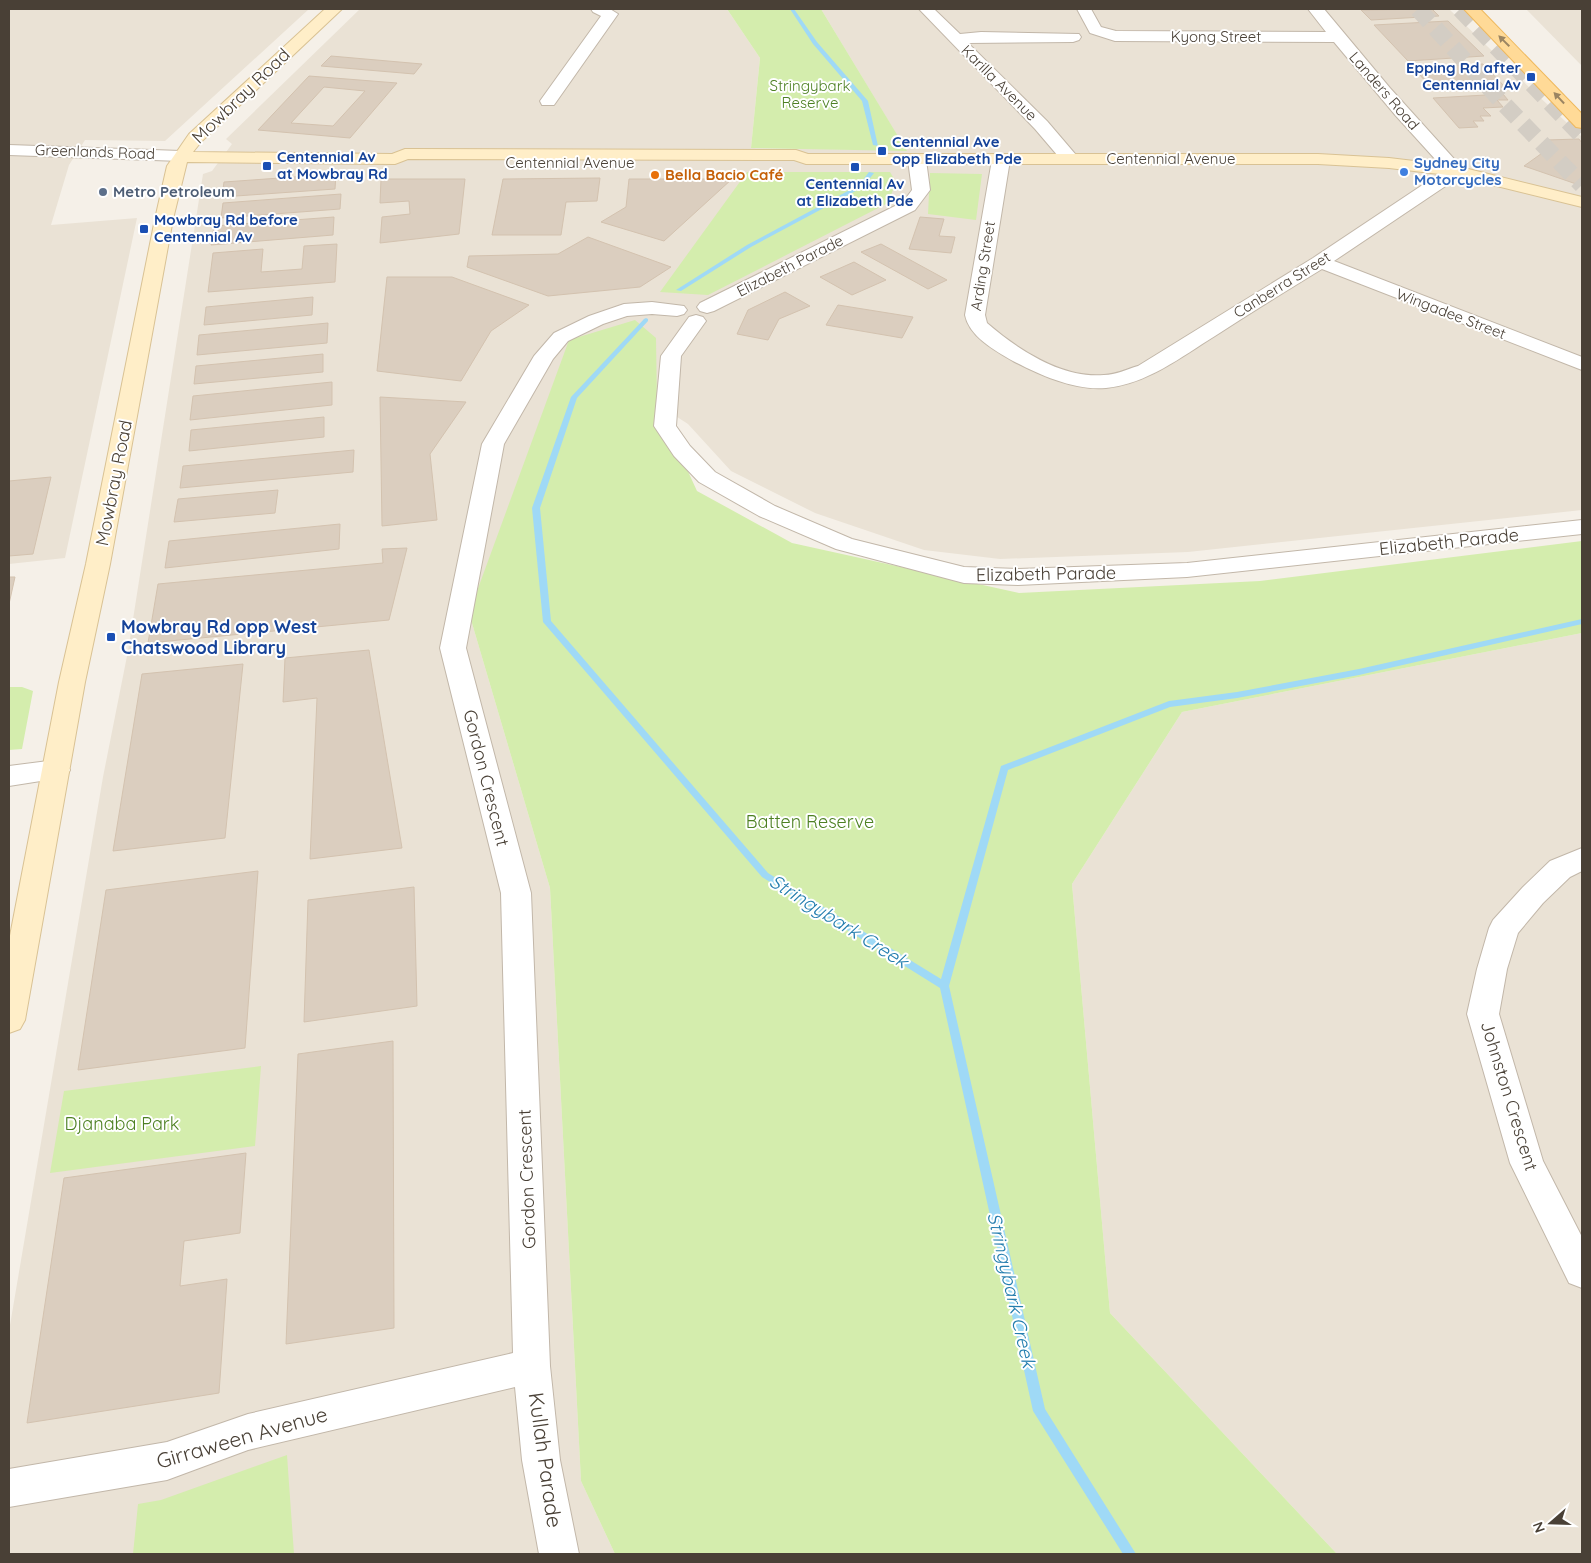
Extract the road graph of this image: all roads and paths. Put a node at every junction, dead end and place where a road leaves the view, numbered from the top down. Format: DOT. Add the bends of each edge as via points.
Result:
graph roads {
  1 [pos="334,9"];
  2 [pos="926,9"];
  3 [pos="1084,9"];
  4 [pos="1316,9"];
  5 [pos="1472,9"];
  6 [pos="601,10"];
  7 [pos="1073,37"];
  8 [pos="1337,37"];
  9 [pos="956,39"];
  10 [pos="548,100"];
  11 [pos="1582,123"];
  12 [pos="9,150"];
  13 [pos="181,156"];
  14 [pos="917,160"];
  15 [pos="1001,160"];
  16 [pos="1070,160"];
  17 [pos="1456,171"];
  18 [pos="1533,190"];
  19 [pos="1582,202"];
  20 [pos="1582,209"];
  21 [pos="1320,262"];
  22 [pos="694,313"];
  23 [pos="1582,364"];
  24 [pos="1099,382"];
  25 [pos="1582,527"];
  26 [pos="56,770"];
  27 [pos="9,776"];
  28 [pos="1582,859"];
  29 [pos="9,1020"];
  30 [pos="1582,1272"];
  31 [pos="532,1366"];
  32 [pos="9,1488"];
  33 [pos="559,1554"];
  1 -- 13 [label="main road, Mowbray Road" via="195,138"];
  2 -- 9 [label="street, Karilla Avenue"];
  3 -- 8 [label="street, Kyong Street" via="1095,30 1124,37"];
  4 -- 8 [label="street, Landers Road"];
  11 -- 5 [label="main road, one-way"];
  6 -- 10 [label="street" via="610,14"];
  7 -- 9 [label="street"];
  8 -- 17 [label="street, Landers Road"];
  9 -- 16 [label="street, Karilla Avenue" via="1041,125"];
  12 -- 13 [label="street, Greenlands Road"];
  13 -- 14 [label="main road, Centennial Avenue" via="395,159 401,162 796,163 806,159"];
  13 -- 26 [label="main road, Mowbray Road" via="164,220"];
  14 -- 15 [label="main road, Centennial Avenue"];
  14 -- 22 [label="street, Elizabeth Parade" via="921,190 909,206"];
  15 -- 16 [label="main road, Centennial Avenue"];
  15 -- 24 [label="street, Arding Street" via="975,314 977,325 1004,348 1047,368"];
  16 -- 17 [label="main road, Centennial Avenue" via="1318,159 1412,164"];
  17 -- 18 [label="main road, Centennial Avenue"];
  17 -- 21 [label="street, Canberra Street"];
  18 -- 19 [label="main road, Centennial Avenue"];
  18 -- 20 [label="main road, Centennial Avenue"];
  21 -- 23 [label="street, Wingadee Street"];
  21 -- 24 [label="street, Canberra Street" via="1145,370 1114,381"];
  22 -- 25 [label="street, Elizabeth Parade" via="671,356 665,426 706,477 767,511 844,544 964,575 1018,578 1187,570"];
  22 -- 31 [label="street, Gordon Crescent" via="652,308 624,310 561,337 544,356 493,444 453,648 516,893"];
  26 -- 27 [label="street"];
  26 -- 29 [label="main road, Mowbray Road"];
  28 -- 30 [label="street, Johnston Crescent" via="1560,869 1504,928 1483,1014 1527,1163"];
  31 -- 32 [label="street, Girraween Avenue" via="248,1432 167,1461"];
  31 -- 33 [label="street, Kullah Parade" via="540,1460"];
}
